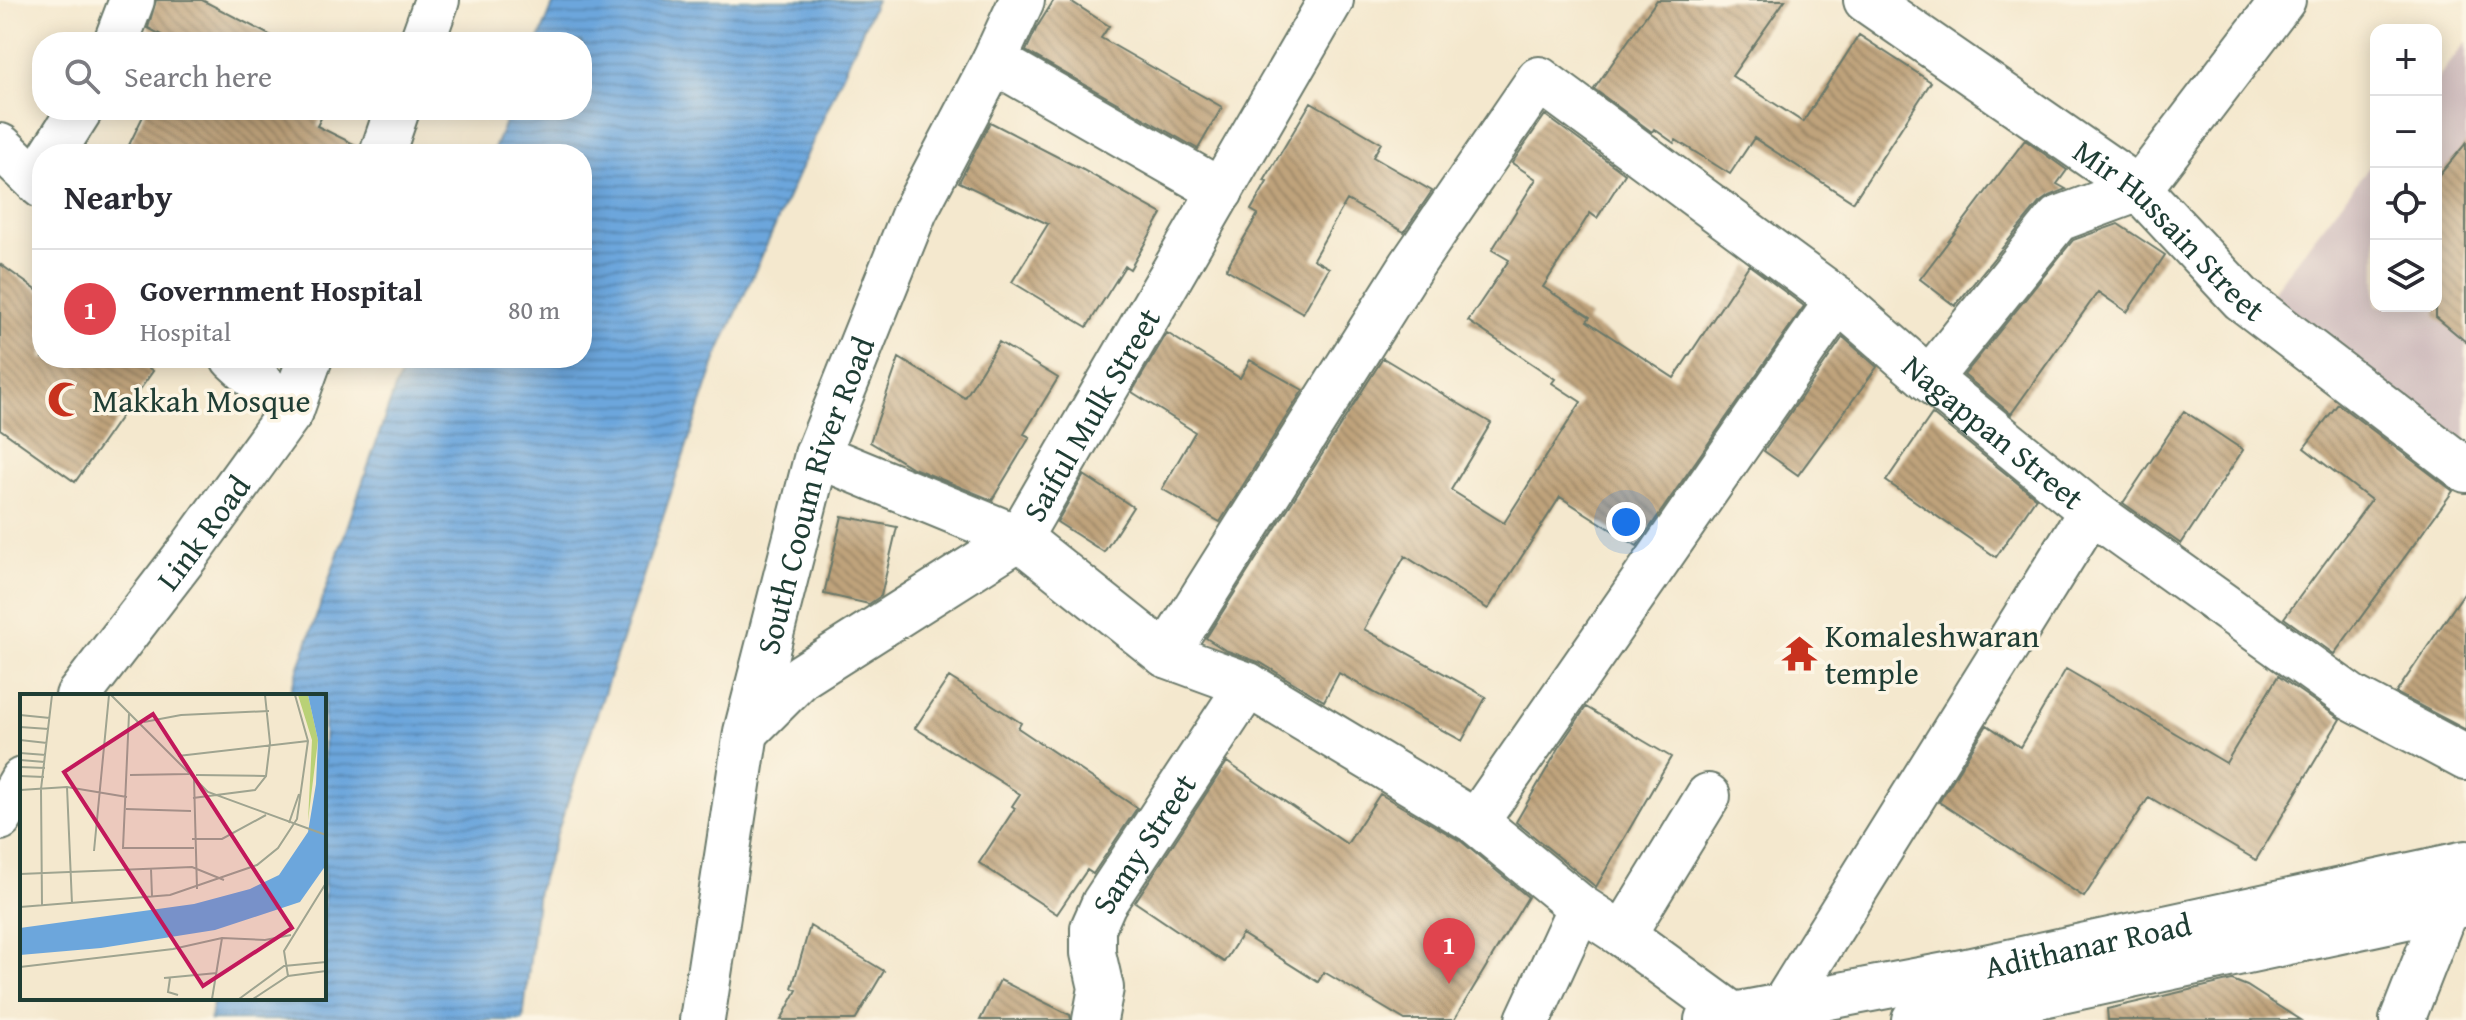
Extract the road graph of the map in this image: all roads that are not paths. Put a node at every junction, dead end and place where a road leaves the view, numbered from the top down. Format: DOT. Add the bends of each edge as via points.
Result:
graph roads {
  1 [pos="132,0"];
  2 [pos="437,0"];
  3 [pos="1022,0"];
  4 [pos="1331,0"];
  5 [pos="1866,0"];
  6 [pos="2283,0"];
  7 [pos="120,32"];
  8 [pos="426,32"];
  9 [pos="994,61"];
  10 [pos="74,120"];
  11 [pos="394,120"];
  12 [pos="60,144"];
  13 [pos="385,144"];
  14 [pos="0,146"];
  15 [pos="32,166"];
  16 [pos="2139,189"];
  17 [pos="1221,191"];
  18 [pos="1838,300"];
  19 [pos="244,368"];
  20 [pos="306,368"];
  21 [pos="1929,379"];
  22 [pos="291,411"];
  23 [pos="817,455"];
  24 [pos="2466,470"];
  25 [pos="2091,511"];
  26 [pos="1019,538"];
  27 [pos="1166,655"];
  28 [pos="1248,685"];
  29 [pos="80,694"];
  30 [pos="746,732"];
  31 [pos="2466,758"];
  32 [pos="20,783"];
  33 [pos="1708,796"];
  34 [pos="0,818"];
  35 [pos="1476,822"];
  36 [pos="2466,863"];
  37 [pos="2456,906"];
  38 [pos="1580,907"];
  39 [pos="1623,935"];
  40 [pos="1783,1006"];
  41 [pos="1988,1013"];
  42 [pos="1721,1018"];
  43 [pos="702,1020"];
  44 [pos="1095,1020"];
  45 [pos="1528,1020"];
  46 [pos="1914,1020"];
  47 [pos="2402,1020"];
  1 -- 7 [label="street"];
  2 -- 8 [label="street"];
  3 -- 9 [label="street, South Cooum River Road"];
  4 -- 17 [label="street, Saiful Mulk Street"];
  5 -- 16 [label="street, Mir Hussain Street"];
  6 -- 16 [label="street"];
  9 -- 17 [label="street"];
  9 -- 23 [label="street, South Cooum River Road" via="915,211"];
  10 -- 12 [label="street"];
  11 -- 13 [label="street"];
  14 -- 15 [label="street"];
  16 -- 21 [label="street" via="2058,219"];
  16 -- 24 [label="street, Mir Hussain Street" via="2242,299"];
  17 -- 26 [label="street, Saiful Mulk Street"];
  18 -- 21 [label="street, Nagappan Street"];
  18 -- 27 [label="street, Nagappan Street" via="1539,79 1411,266"];
  18 -- 35 [label="street"];
  19 -- 22 [label="street"];
  20 -- 22 [label="street, Link Road"];
  21 -- 25 [label="street, Nagappan Street"];
  22 -- 29 [label="street, Link Road"];
  23 -- 26 [label="street"];
  23 -- 30 [label="street, South Cooum River Road"];
  25 -- 31 [label="street, Nagappan Street" via="2351,697"];
  25 -- 40 [label="street"];
  26 -- 27 [label="street"];
  26 -- 30 [label="street, Saiful Mulk Street" via="802,676"];
  27 -- 28 [label="street"];
  28 -- 35 [label="street"];
  28 -- 44 [label="street, Samy Street" via="1104,903 1093,928 1101,988"];
  30 -- 43 [label="street, South Cooum River Road"];
  32 -- 34 [label="street"];
  33 -- 39 [label="street"];
  35 -- 38 [label="street"];
  36 -- 40 [label="street, Adithanar Road"];
  37 -- 41 [label="street, Adithanar Road"];
  37 -- 47 [label="street"];
  38 -- 39 [label="street"];
  38 -- 45 [label="street"];
  39 -- 42 [label="street"];
  40 -- 42 [label="street, Adithanar Road"];
  41 -- 46 [label="street, Adithanar Road"];
}
